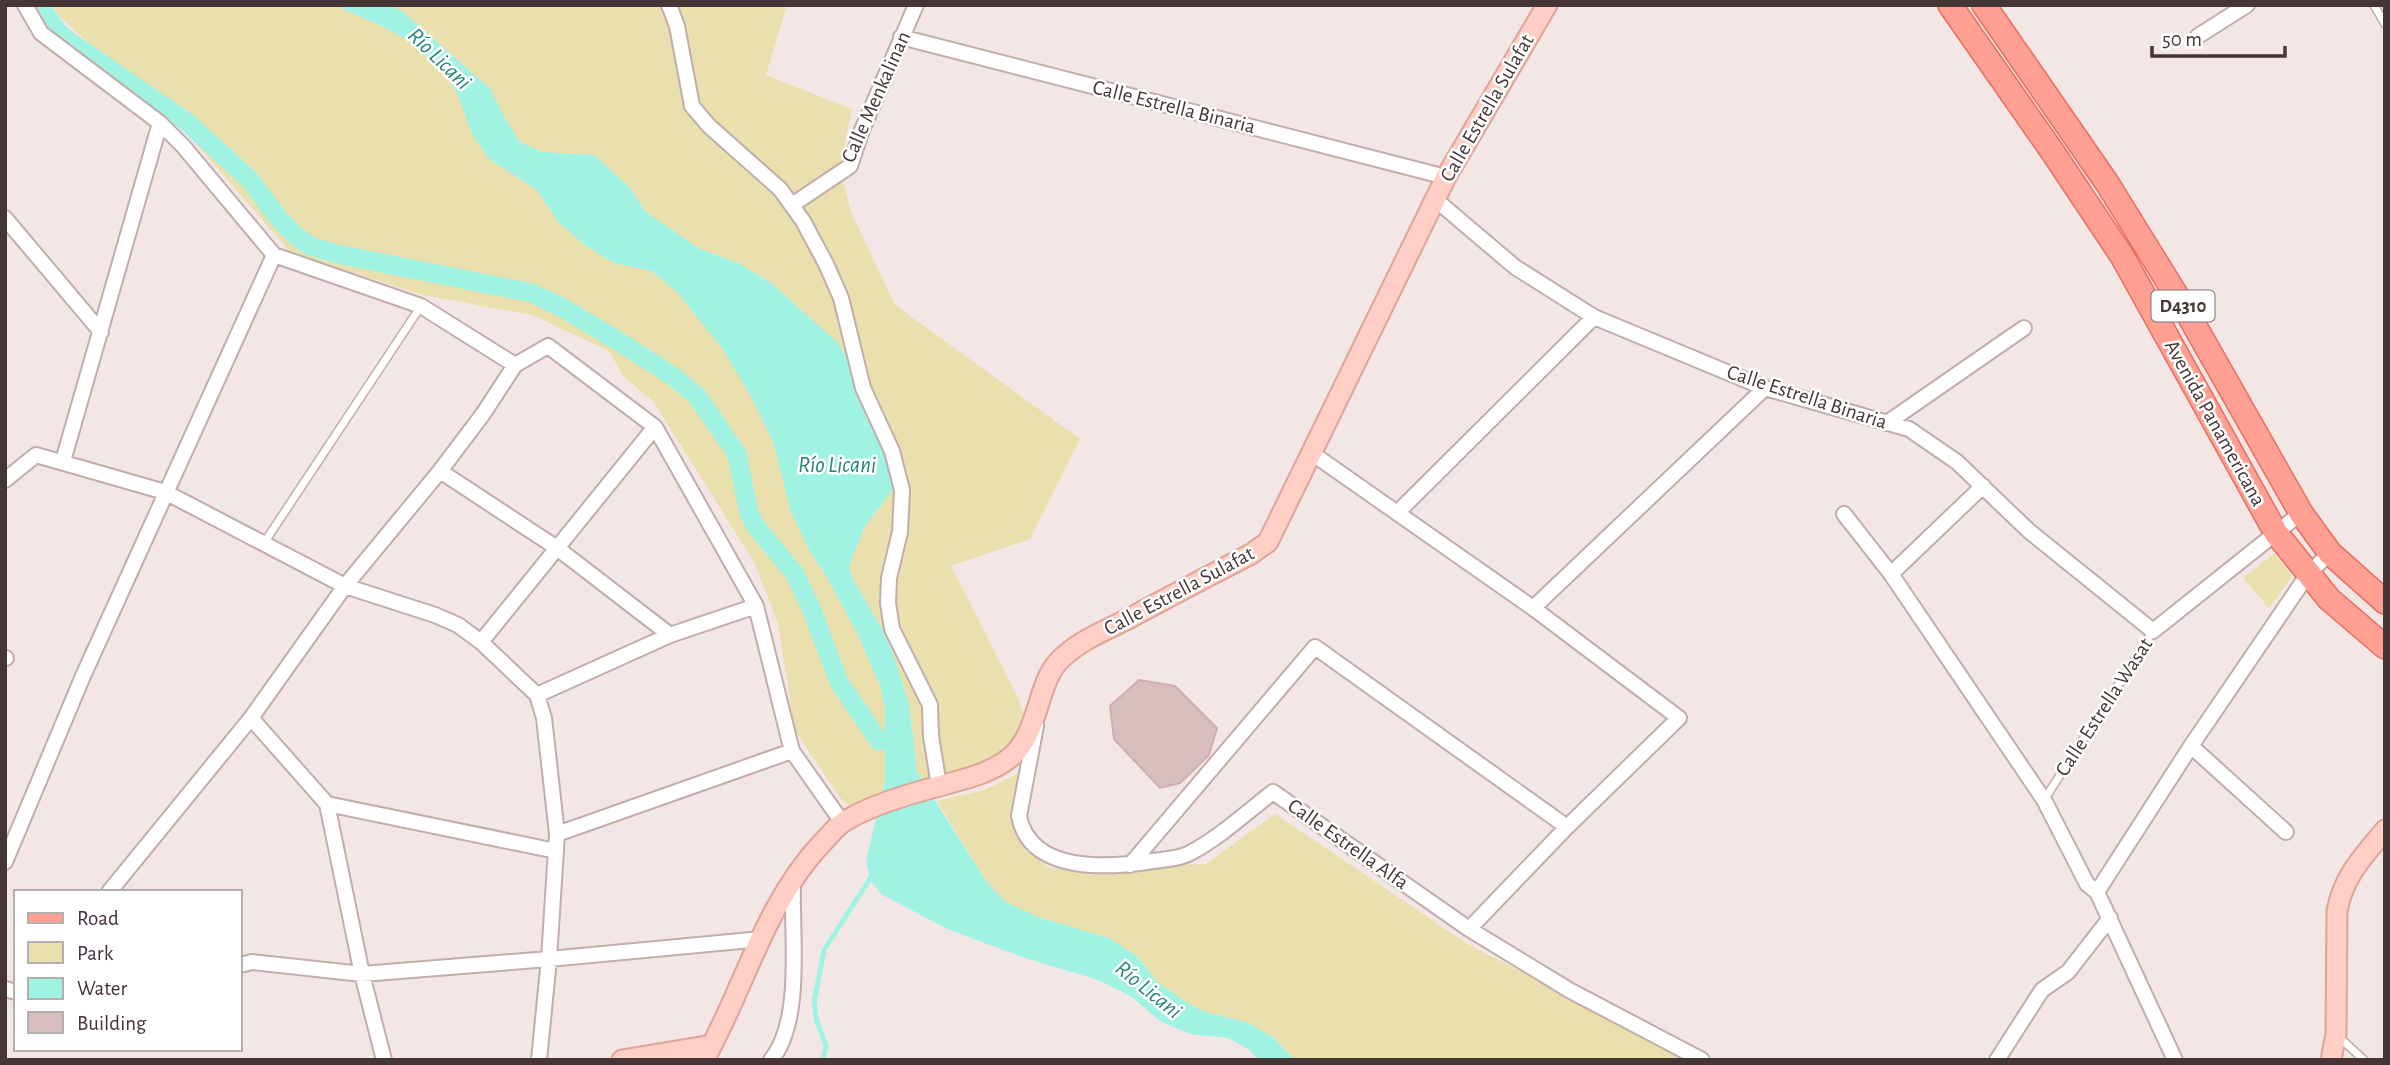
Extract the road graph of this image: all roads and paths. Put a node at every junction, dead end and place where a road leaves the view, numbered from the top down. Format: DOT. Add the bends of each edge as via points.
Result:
graph roads {
  1 [pos="25,5"];
  2 [pos="669,5"];
  3 [pos="916,5"];
  4 [pos="1547,5"];
  5 [pos="1950,5"];
  6 [pos="1984,5"];
  7 [pos="2247,5"];
  8 [pos="2374,5"];
  9 [pos="2385,23"];
  10 [pos="2197,36"];
  11 [pos="901,37"];
  12 [pos="160,123"];
  13 [pos="1446,177"];
  14 [pos="1436,200"];
  15 [pos="792,205"];
  16 [pos="5,218"];
  17 [pos="274,255"];
  18 [pos="421,306"];
  19 [pos="1594,317"];
  20 [pos="2025,328"];
  21 [pos="101,332"];
  22 [pos="515,365"];
  23 [pos="1765,388"];
  24 [pos="1888,423"];
  25 [pos="655,427"];
  26 [pos="1313,454"];
  27 [pos="63,461"];
  28 [pos="440,471"];
  29 [pos="5,480"];
  30 [pos="1983,486"];
  31 [pos="166,492"];
  32 [pos="1398,512"];
  33 [pos="2301,513"];
  34 [pos="1844,514"];
  35 [pos="2276,533"];
  36 [pos="264,543"];
  37 [pos="557,548"];
  38 [pos="2330,553"];
  39 [pos="1891,574"];
  40 [pos="2308,574"];
  41 [pos="345,586"];
  42 [pos="2385,601"];
  43 [pos="756,606"];
  44 [pos="1533,608"];
  45 [pos="2153,631"];
  46 [pos="670,635"];
  47 [pos="481,642"];
  48 [pos="2385,647"];
  49 [pos="537,695"];
  50 [pos="1038,709"];
  51 [pos="251,718"];
  52 [pos="2191,746"];
  53 [pos="792,751"];
  54 [pos="935,787"];
  55 [pos="2044,800"];
  56 [pos="327,804"];
  57 [pos="842,822"];
  58 [pos="1567,827"];
  59 [pos="2385,830"];
  60 [pos="2286,832"];
  61 [pos="557,834"];
  62 [pos="556,851"];
  63 [pos="5,862"];
  64 [pos="1130,864"];
  65 [pos="793,879"];
  66 [pos="111,890"];
  67 [pos="2098,892"];
  68 [pos="2109,918"];
  69 [pos="1469,929"];
  70 [pos="762,939"];
  71 [pos="550,959"];
  72 [pos="242,964"];
  73 [pos="362,974"];
  74 [pos="2336,1034"];
  75 [pos="708,1052"];
  76 [pos="384,1060"];
  77 [pos="539,1060"];
  78 [pos="622,1060"];
  79 [pos="771,1060"];
  80 [pos="1702,1060"];
  81 [pos="1997,1060"];
  82 [pos="2175,1060"];
  83 [pos="2331,1060"];
  84 [pos="2364,1060"];
  1 -- 12 [label="street" via="41,33"];
  2 -- 15 [label="street" via="692,106"];
  3 -- 11 [label="street, Calle Menkalinan"];
  4 -- 13 [label="street, Calle Estrella Sulafat"];
  5 -- 35 [label="main road, Avenida Panamericana / D4310" via="2122,256"];
  6 -- 33 [label="main road, Avenida Panamericana / D4310" via="2108,183"];
  7 -- 10 [label="street"];
  8 -- 9 [label="lane"];
  11 -- 13 [label="street, Calle Estrella Binaria"];
  11 -- 15 [label="street, Calle Menkalinan" via="850,166"];
  12 -- 17 [label="street"];
  12 -- 21 [label="street"];
  13 -- 14 [label="street, Calle Estrella Sulafat"];
  14 -- 19 [label="street, Calle Estrella Binaria" via="1515,267"];
  14 -- 26 [label="street, Calle Estrella Sulafat"];
  15 -- 54 [label="street" via="841,298 863,388 892,451 902,490 888,603 892,629 930,705"];
  16 -- 21 [label="street"];
  17 -- 18 [label="street"];
  17 -- 31 [label="street"];
  18 -- 22 [label="street"];
  18 -- 36 [label="lane"];
  19 -- 23 [label="street, Calle Estrella Binaria"];
  19 -- 32 [label="street"];
  20 -- 24 [label="street"];
  21 -- 27 [label="street"];
  22 -- 25 [label="street" via="548,346"];
  22 -- 28 [label="street"];
  23 -- 24 [label="street, Calle Estrella Binaria"];
  23 -- 44 [label="street"];
  24 -- 30 [label="street, Calle Estrella Binaria" via="1909,429"];
  25 -- 37 [label="street"];
  25 -- 43 [label="street"];
  26 -- 32 [label="street"];
  26 -- 50 [label="street, Calle Estrella Sulafat" via="1268,541 1070,652 1050,674"];
  27 -- 29 [label="street" via="36,455"];
  27 -- 31 [label="street"];
  28 -- 37 [label="street"];
  28 -- 41 [label="street"];
  30 -- 39 [label="street"];
  30 -- 45 [label="street, Calle Estrella Binaria" via="2029,531"];
  31 -- 36 [label="street"];
  31 -- 63 [label="street"];
  32 -- 44 [label="street"];
  33 -- 35 [label="street, Calle Estrella Wasat"];
  33 -- 38 [label="main road, Avenida Panamericana / D4310"];
  34 -- 39 [label="street"];
  35 -- 40 [label="main road, Avenida Panamericana / D4310"];
  35 -- 45 [label="street, Calle Estrella Wasat"];
  36 -- 41 [label="street"];
  37 -- 46 [label="street"];
  37 -- 47 [label="street"];
  38 -- 40 [label="street"];
  38 -- 42 [label="main road, Avenida Panamericana / D4310"];
  39 -- 55 [label="street"];
  40 -- 48 [label="main road, Avenida Panamericana / D4310"];
  40 -- 52 [label="street"];
  41 -- 47 [label="street" via="435,615"];
  41 -- 51 [label="street"];
  43 -- 46 [label="street"];
  43 -- 53 [label="street"];
  44 -- 58 [label="street" via="1679,718"];
  45 -- 55 [label="lane, Calle Estrella Wasat"];
  46 -- 49 [label="street"];
  47 -- 49 [label="street"];
  49 -- 61 [label="street" via="544,718"];
  50 -- 54 [label="street, Calle Estrella Sulafat" via="1013,755 987,772"];
  50 -- 64 [label="street, Calle Estrella Alfa" via="1018,816 1021,828 1051,856 1078,865"];
  51 -- 56 [label="street"];
  51 -- 66 [label="street"];
  52 -- 60 [label="street"];
  52 -- 67 [label="street"];
  53 -- 57 [label="street"];
  53 -- 61 [label="street"];
  54 -- 57 [label="street, Calle Estrella Sulafat"];
  55 -- 67 [label="street" via="2087,884"];
  56 -- 62 [label="street"];
  56 -- 73 [label="street"];
  57 -- 65 [label="street, Calle Estrella Sulafat"];
  58 -- 64 [label="street" via="1315,647"];
  58 -- 69 [label="street"];
  59 -- 74 [label="street" via="2348,876 2341,892"];
  61 -- 62 [label="street"];
  62 -- 71 [label="street"];
  64 -- 69 [label="street, Calle Estrella Alfa" via="1188,855 1273,792"];
  65 -- 70 [label="street, Calle Estrella Sulafat"];
  65 -- 79 [label="street" via="789,1024"];
  67 -- 68 [label="street"];
  68 -- 81 [label="street" via="2068,972 2042,990"];
  68 -- 82 [label="street"];
  69 -- 80 [label="street, Calle Estrella Alfa" via="1569,990"];
  70 -- 71 [label="street"];
  70 -- 75 [label="street, Calle Estrella Sulafat"];
  71 -- 73 [label="street"];
  71 -- 77 [label="street"];
  72 -- 73 [label="street"];
  73 -- 76 [label="street"];
  74 -- 83 [label="street"];
  74 -- 84 [label="lane"];
  75 -- 78 [label="street"];
}
